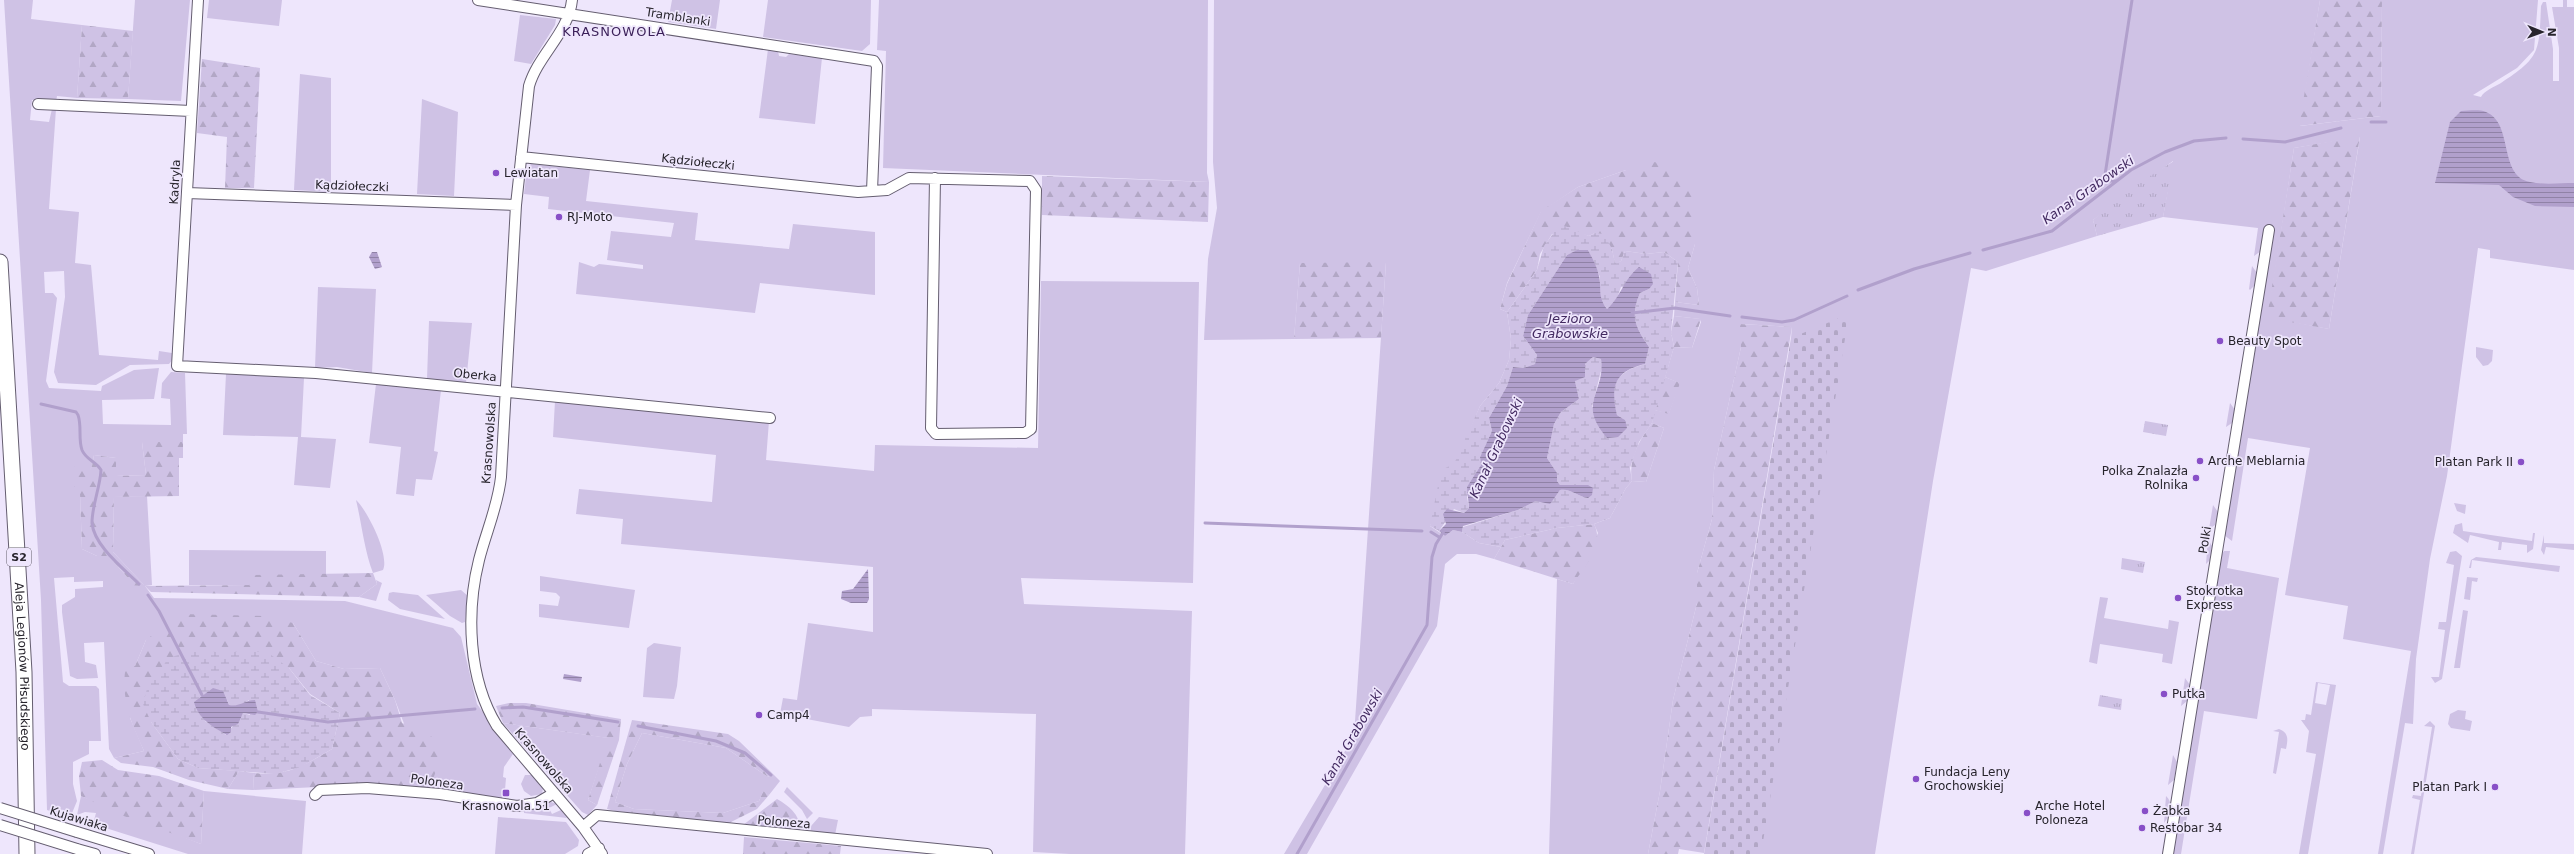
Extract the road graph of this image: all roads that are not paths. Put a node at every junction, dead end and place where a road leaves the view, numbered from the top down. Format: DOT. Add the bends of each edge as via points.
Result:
graph roads {
  1 [pos="198,0"];
  2 [pos="478,0"];
  3 [pos="572,0"];
  4 [pos="571,14"];
  5 [pos="38,104"];
  6 [pos="191,112"];
  7 [pos="520,157"];
  8 [pos="935,178"];
  9 [pos="872,191"];
  10 [pos="187,193"];
  11 [pos="516,205"];
  12 [pos="2269,230"];
  13 [pos="0,262"];
  14 [pos="177,366"];
  15 [pos="506,391"];
  16 [pos="770,418"];
  17 [pos="554,793"];
  18 [pos="315,795"];
  19 [pos="0,808"];
  20 [pos="28,812"];
  21 [pos="0,825"];
  22 [pos="584,827"];
  23 [pos="600,851"];
  24 [pos="26,854"];
  25 [pos="33,854"];
  26 [pos="95,854"];
  27 [pos="150,854"];
  28 [pos="588,854"];
  29 [pos="986,854"];
  30 [pos="2168,854"];
  1 -- 6 [label="street, Kadryla"];
  2 -- 4 [label="street, Tramblanki"];
  3 -- 4 [label="street, Krasnowolska"];
  4 -- 7 [label="street, Krasnowolska" via="531,77"];
  4 -- 9 [label="street, Tramblanki" via="874,61 877,66"];
  5 -- 6 [label="street"];
  6 -- 10 [label="street, Kadryla"];
  7 -- 9 [label="street, Kądziołeczki" via="858,192"];
  7 -- 11 [label="street, Krasnowolska"];
  8 -- 8 [label="street, Kądziołeczki" via="1030,182 1035,185 1031,429 1025,434 936,434 931,428"];
  8 -- 9 [label="street, Kądziołeczki" via="909,178 887,190"];
  10 -- 11 [label="street, Kądziołeczki"];
  10 -- 14 [label="street, Kadryla"];
  11 -- 15 [label="street, Krasnowolska"];
  12 -- 30 [label="street, Polki"];
  13 -- 20 [label="highway, Aleja Legionów Piłsudskiego / S2" via="18,551"];
  14 -- 15 [label="street, Oberka" via="316,373"];
  15 -- 16 [label="street, Oberka"];
  15 -- 17 [label="street, Krasnowolska" via="500,484 478,564 472,631 480,690 490,716"];
  17 -- 18 [label="street, Poloneza" via="536,803 517,806 440,794 367,788 320,790"];
  17 -- 22 [label="street, Krasnowolska"];
  19 -- 27 [label="street, Kujawiaka, bridge"];
  20 -- 24 [label="highway, Aleja Legionów Piłsudskiego / S2"];
  20 -- 25 [label="highway"];
  21 -- 26 [label="street, bridge"];
  22 -- 23 [label="street, Krasnowolska"];
  22 -- 29 [label="street, Poloneza" via="597,815"];
  23 -- 28 [label="street"];
}
